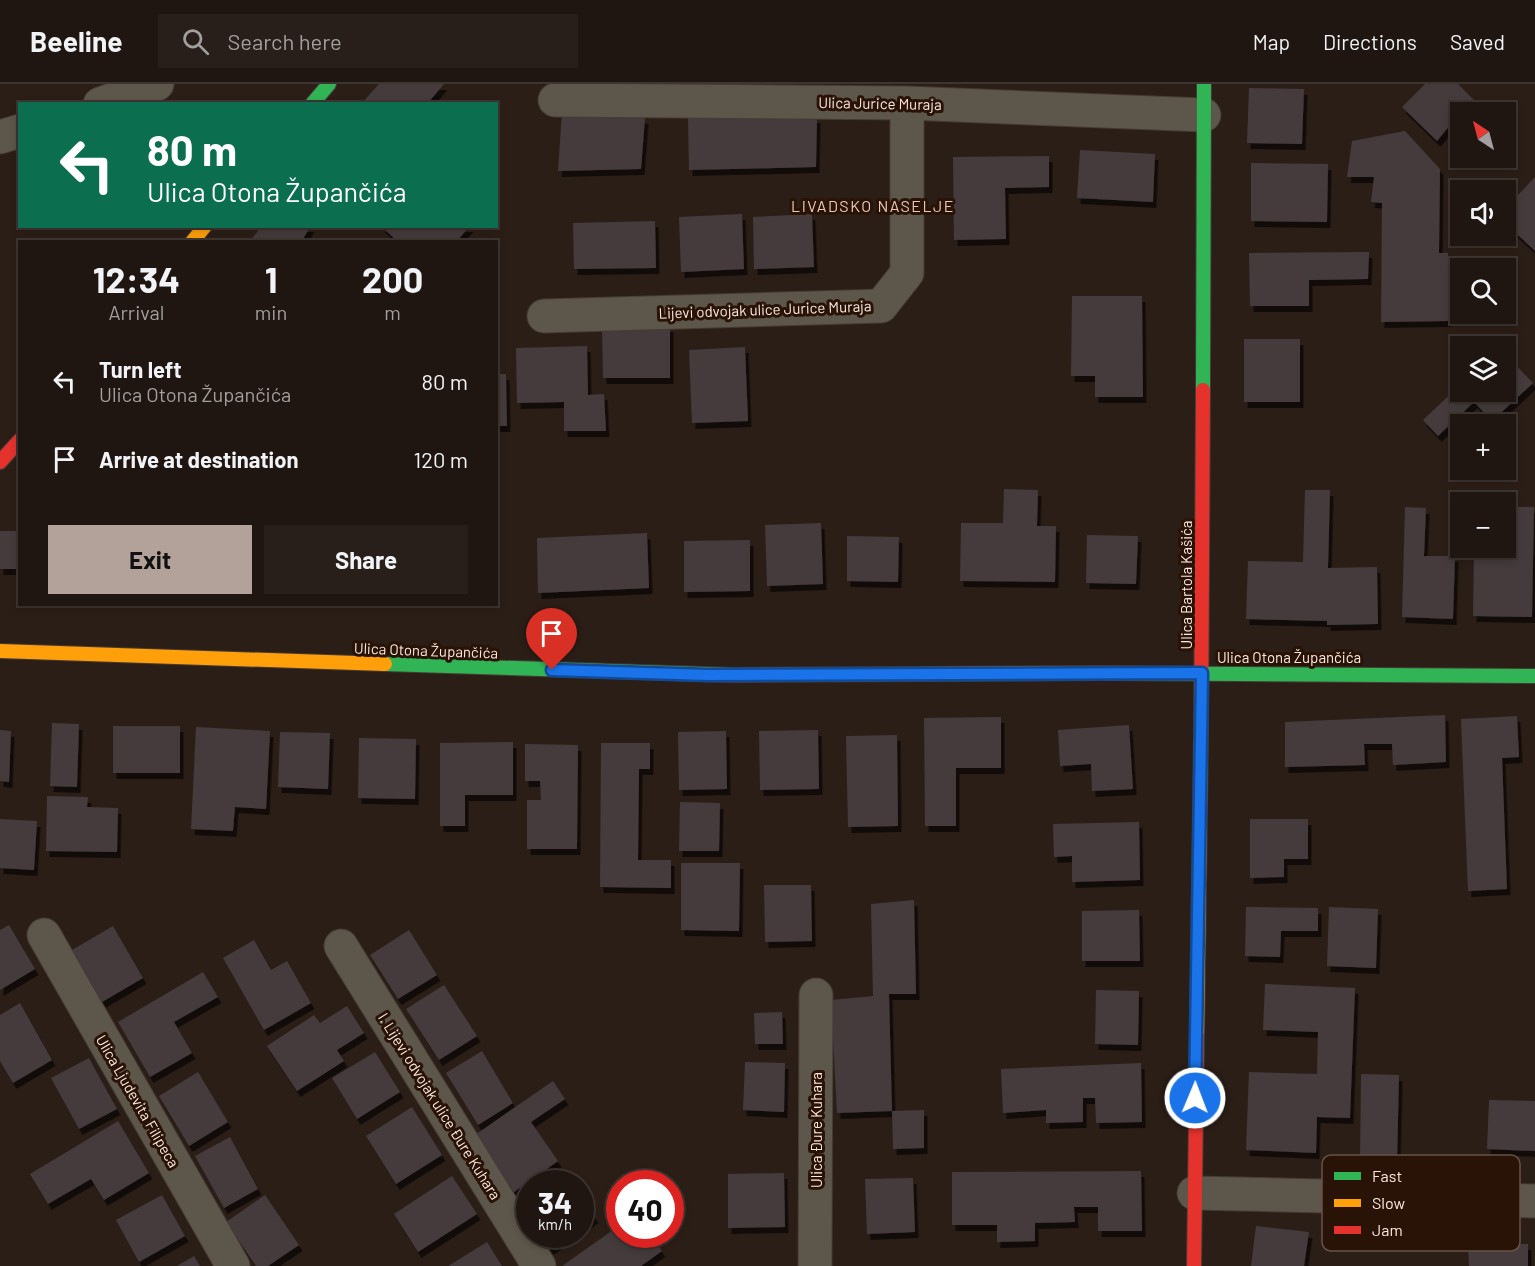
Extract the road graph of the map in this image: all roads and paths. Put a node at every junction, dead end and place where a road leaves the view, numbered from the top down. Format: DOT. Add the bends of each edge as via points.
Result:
graph roads {
  1 [pos="157,84"];
  2 [pos="329,84"];
  3 [pos="555,100"];
  4 [pos="1204,100"];
  5 [pos="106,102"];
  6 [pos="314,102"];
  7 [pos="907,103"];
  8 [pos="18,132"];
  9 [pos="0,137"];
  10 [pos="203,228"];
  11 [pos="194,240"];
  12 [pos="544,316"];
  13 [pos="18,442"];
  14 [pos="0,462"];
  15 [pos="0,651"];
  16 [pos="1202,673"];
  17 [pos="1535,676"];
  18 [pos="44,935"];
  19 [pos="341,946"];
  20 [pos="816,995"];
  21 [pos="1194,1192"];
  22 [pos="1322,1195"];
  23 [pos="1520,1201"];
  24 [pos="1535,1201"];
  25 [pos="233,1266"];
  26 [pos="539,1266"];
  27 [pos="816,1266"];
  28 [pos="1194,1266"];
  1 -- 5 [label="street"];
  2 -- 6 [label="street"];
  3 -- 7 [label="street, Ulica Jurice Muraja"];
  4 -- 7 [label="street, Ulica Jurice Muraja"];
  4 -- 16 [label="street, Ulica Bartola Kašića"];
  7 -- 12 [label="street, Lijevi odvojak ulice Jurice Muraja" via="907,273 881,306"];
  8 -- 9 [label="street"];
  10 -- 11 [label="street"];
  13 -- 14 [label="street"];
  15 -- 16 [label="street, Ulica Otona Župančića" via="708,675"];
  16 -- 17 [label="street, Ulica Otona Župančića"];
  16 -- 21 [label="street, Ulica Bartola Kašića"];
  18 -- 25 [label="street, Ulica Ljudevita Filipeca"];
  19 -- 26 [label="street, I. Lijevi odvojak ulice Đure Kuhara"];
  20 -- 27 [label="street, Ulica Đure Kuhara"];
  21 -- 22 [label="street"];
  21 -- 28 [label="street, Ulica Bartola Kašića"];
  23 -- 24 [label="street"];
}
